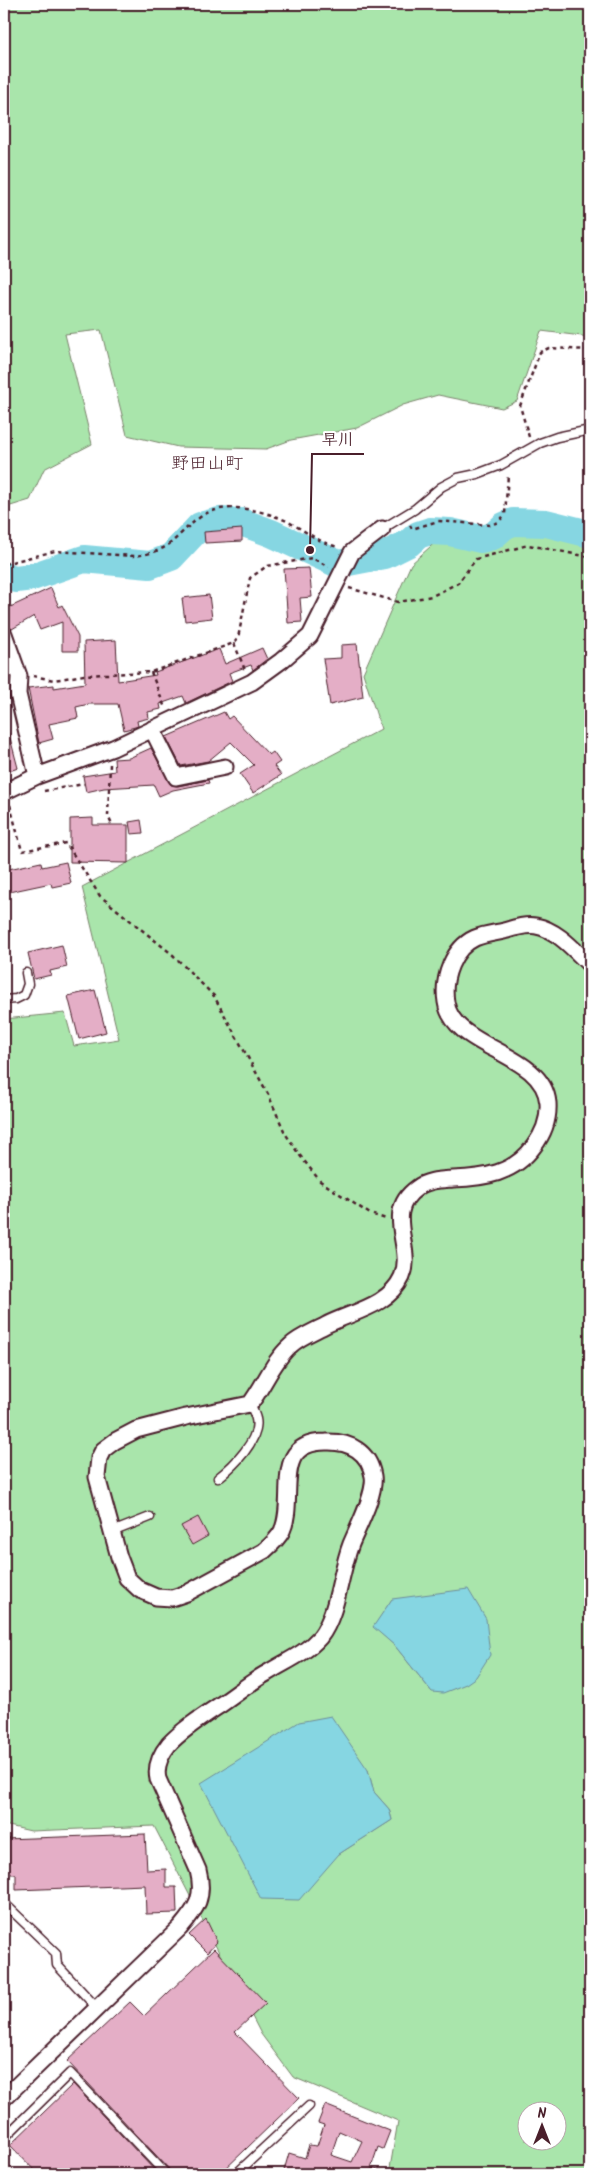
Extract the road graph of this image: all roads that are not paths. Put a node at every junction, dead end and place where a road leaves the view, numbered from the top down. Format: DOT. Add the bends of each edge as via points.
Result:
graph roads {
  1 [pos="590,430"];
  2 [pos="382,529"];
  3 [pos="4,634"];
  4 [pos="152,729"];
  5 [pos="225,767"];
  6 [pos="38,776"];
  7 [pos="7,798"];
  8 [pos="590,965"];
  9 [pos="26,974"];
  10 [pos="4,1000"];
  11 [pos="250,1404"];
  12 [pos="218,1478"];
  13 [pos="150,1517"];
  14 [pos="112,1532"];
  15 [pos="4,1902"];
  16 [pos="97,2008"];
  17 [pos="4,2098"];
  18 [pos="309,2106"];
  19 [pos="4,2138"];
  20 [pos="166,2174"];
  21 [pos="236,2174"];
  1 -- 2 [label="lane" via="557,436 509,461 458,478"];
  2 -- 4 [label="street" via="353,550 310,636 282,661 252,682"];
  3 -- 6 [label="street" via="19,676 18,694"];
  4 -- 5 [label="street" via="176,778"];
  4 -- 6 [label="street" via="108,750"];
  6 -- 7 [label="street"];
  8 -- 11 [label="street" via="560,938 536,926 523,926 475,938 460,949 451,963 445,992 446,1004 454,1021 478,1041 531,1072 547,1095 547,1119 534,1147 516,1164 491,1176 436,1180 418,1186 408,1195 401,1209 400,1222 405,1257 402,1277 378,1303 327,1324 290,1345"];
  9 -- 10 [label="lane" via="28,984 24,995"];
  11 -- 12 [label="lane" via="257,1421 251,1442 237,1464"];
  11 -- 14 [label="street" via="136,1430 103,1450 97,1477"];
  13 -- 14 [label="lane"];
  14 -- 16 [label="street" via="127,1578 140,1590 156,1597 172,1598 238,1565 274,1542 282,1531 286,1515 289,1465 296,1454 308,1445 338,1441 363,1453 371,1465 374,1480 345,1560 332,1613 322,1634 308,1650 266,1673 194,1724 169,1744 162,1755 156,1769 158,1778 198,1870 202,1884 200,1899 180,1928"];
  15 -- 16 [label="lane" via="56,1953 56,1965"];
  16 -- 17 [label="street"];
  18 -- 21 [label="lane"];
  19 -- 20 [label="lane" via="70,2074"];
}
